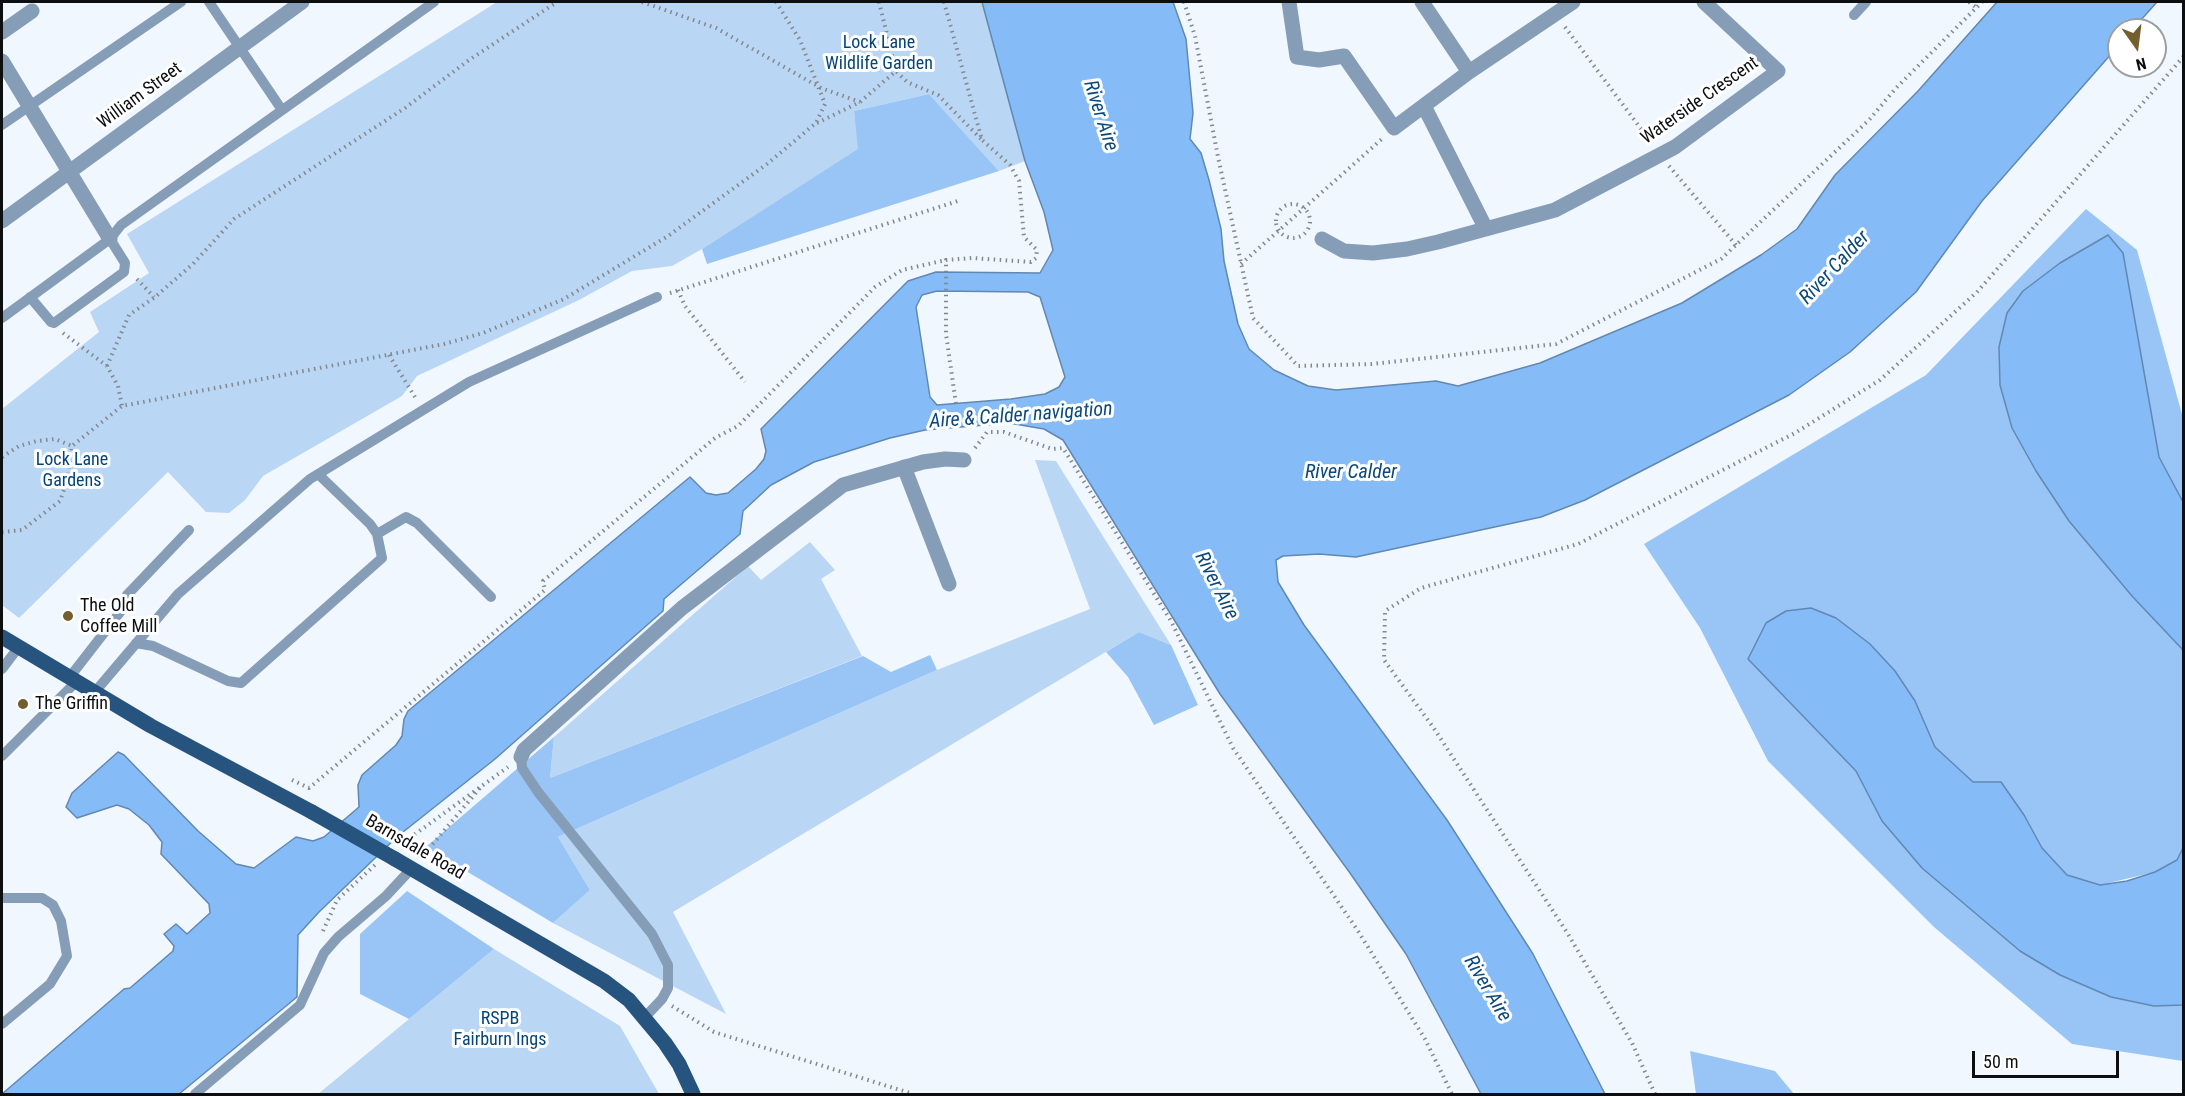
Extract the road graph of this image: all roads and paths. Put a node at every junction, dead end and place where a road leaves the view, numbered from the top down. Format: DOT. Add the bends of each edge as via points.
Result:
graph roads {
  1 [pos="181,2"];
  2 [pos="209,2"];
  3 [pos="302,2"];
  4 [pos="434,2"];
  5 [pos="557,2"];
  6 [pos="642,2"];
  7 [pos="776,2"];
  8 [pos="879,2"];
  9 [pos="944,2"];
  10 [pos="1289,2"];
  11 [pos="1424,2"];
  12 [pos="1573,2"];
  13 [pos="1704,2"];
  14 [pos="1866,2"];
  15 [pos="1969,2"];
  16 [pos="1977,8"];
  17 [pos="32,11"];
  18 [pos="1555,13"];
  19 [pos="1854,15"];
  20 [pos="2,32"];
  21 [pos="240,47"];
  22 [pos="2184,56"];
  23 [pos="2,61"];
  24 [pos="896,71"];
  25 [pos="1469,72"];
  26 [pos="820,88"];
  27 [pos="860,102"];
  28 [pos="1424,106"];
  29 [pos="29,107"];
  30 [pos="282,110"];
  31 [pos="816,123"];
  32 [pos="2,125"];
  33 [pos="1394,128"];
  34 [pos="982,140"];
  35 [pos="1660,154"];
  36 [pos="69,172"];
  37 [pos="961,200"];
  38 [pos="1306,208"];
  39 [pos="2,221"];
  40 [pos="1486,229"];
  41 [pos="1280,231"];
  42 [pos="1322,238"];
  43 [pos="110,239"];
  44 [pos="1736,245"];
  45 [pos="946,260"];
  46 [pos="1241,264"];
  47 [pos="126,267"];
  48 [pos="678,290"];
  49 [pos="30,297"];
  50 [pos="155,297"];
  51 [pos="657,297"];
  52 [pos="2,318"];
  53 [pos="54,323"];
  54 [pos="389,355"];
  55 [pos="107,366"];
  56 [pos="745,382"];
  57 [pos="956,404"];
  58 [pos="122,406"];
  59 [pos="423,410"];
  60 [pos="72,446"];
  61 [pos="2,457"];
  62 [pos="964,460"];
  63 [pos="904,467"];
  64 [pos="318,474"];
  65 [pos="189,530"];
  66 [pos="2,532"];
  67 [pos="377,534"];
  68 [pos="948,584"];
  69 [pos="491,597"];
  70 [pos="2,637"];
  71 [pos="136,643"];
  72 [pos="18,648"];
  73 [pos="2,669"];
  74 [pos="73,680"];
  75 [pos="94,693"];
  76 [pos="2,756"];
  77 [pos="521,757"];
  78 [pos="288,778"];
  79 [pos="487,781"];
  80 [pos="394,854"];
  81 [pos="377,863"];
  82 [pos="412,868"];
  83 [pos="369,869"];
  84 [pos="2,898"];
  85 [pos="662,999"];
  86 [pos="645,1017"];
  87 [pos="2,1024"];
  88 [pos="195,1095"];
  89 [pos="693,1095"];
  90 [pos="913,1095"];
  91 [pos="1452,1095"];
  92 [pos="1655,1095"];
  1 -- 29 [label="lane"];
  2 -- 21 [label="lane"];
  3 -- 21 [label="street, William Street"];
  4 -- 30 [label="lane"];
  5 -- 50 [label="path" via="405,108 234,219 193,264"];
  6 -- 26 [label="path" via="716,28"];
  7 -- 26 [label="path" via="800,40"];
  8 -- 24 [label="path"];
  9 -- 34 [label="path"];
  10 -- 33 [label="street" via="1297,57 1344,57"];
  11 -- 25 [label="street"];
  12 -- 18 [label="street"];
  13 -- 35 [label="street, Waterside Crescent" via="1778,71"];
  14 -- 19 [label="lane"];
  15 -- 16 [label="path"];
  17 -- 20 [label="street"];
  18 -- 25 [label="street"];
  18 -- 35 [label="path"];
  21 -- 30 [label="lane"];
  21 -- 36 [label="street, William Street"];
  22 -- 92 [label="path" via="1977,292 1880,380 1796,433 1578,544 1421,588 1385,611 1384,660 1568,934 1632,1043"];
  23 -- 29 [label="street"];
  24 -- 27 [label="path"];
  24 -- 34 [label="path" via="907,82 938,95"];
  25 -- 28 [label="street"];
  26 -- 27 [label="path"];
  26 -- 31 [label="path" via="825,105"];
  27 -- 31 [label="path"];
  28 -- 33 [label="street"];
  28 -- 40 [label="street"];
  29 -- 32 [label="lane"];
  29 -- 36 [label="street"];
  30 -- 43 [label="lane" via="121,225"];
  31 -- 54 [label="path" via="668,236 564,299 483,333"];
  33 -- 38 [label="path"];
  34 -- 45 [label="path" via="1010,165 1019,181 1024,237 1037,250 1036,258 1031,262"];
  35 -- 40 [label="street, Waterside Crescent" via="1555,210"];
  35 -- 44 [label="path"];
  36 -- 39 [label="street, William Street"];
  36 -- 43 [label="street"];
  37 -- 48 [label="path"];
  38 -- 41 [label="path"];
  38 -- 41 [label="path" via="1284,206 1276,220"];
  38 -- 41 [label="path" via="1310,225 1304,234 1294,238"];
  40 -- 42 [label="street, Waterside Crescent" via="1407,249 1373,253 1344,251"];
  41 -- 46 [label="path"];
  43 -- 47 [label="lane"];
  43 -- 49 [label="lane"];
  45 -- 57 [label="path" via="944,296"];
  45 -- 78 [label="path" via="902,270 875,287 738,426 715,438 543,581 544,590 309,788"];
  47 -- 50 [label="path"];
  47 -- 53 [label="lane"];
  48 -- 51 [label="path"];
  48 -- 56 [label="path" via="685,306"];
  49 -- 52 [label="lane"];
  49 -- 53 [label="lane"];
  50 -- 55 [label="path" via="129,315"];
  51 -- 59 [label="lane" via="469,382"];
  53 -- 55 [label="path" via="70,340"];
  54 -- 58 [label="path"];
  54 -- 59 [label="path"];
  55 -- 58 [label="path" via="118,386"];
  58 -- 60 [label="path"];
  59 -- 64 [label="lane"];
  60 -- 61 [label="path" via="55,439 37,441"];
  60 -- 66 [label="path" via="60,501 22,530"];
  62 -- 63 [label="street" via="945,459"];
  62 -- 91 [label="path" via="987,432 1004,432 1052,449 1063,448 1171,621 1233,748 1358,931 1425,1039"];
  63 -- 68 [label="street"];
  63 -- 77 [label="street" via="843,485 800,517 682,608 524,750"];
  64 -- 67 [label="lane"];
  64 -- 71 [label="lane" via="178,594"];
  65 -- 74 [label="lane" via="127,595 128,602"];
  67 -- 69 [label="lane" via="400,519 412,520"];
  67 -- 71 [label="lane" via="381,558 241,683 228,681 153,646"];
  70 -- 72 [label="main road, Barnsdale Road"];
  71 -- 75 [label="lane"];
  72 -- 73 [label="lane"];
  72 -- 74 [label="main road, Barnsdale Road"];
  74 -- 75 [label="main road, Barnsdale Road"];
  74 -- 76 [label="lane"];
  75 -- 80 [label="main road, Barnsdale Road, bridge"];
  77 -- 79 [label="path"];
  77 -- 85 [label="lane" via="522,768 538,792 652,934 668,965 668,988"];
  79 -- 80 [label="path"];
  79 -- 82 [label="path"];
  80 -- 82 [label="main road, Barnsdale Road"];
  81 -- 83 [label="path"];
  82 -- 86 [label="main road, Barnsdale Road" via="604,981"];
  82 -- 88 [label="lane" via="324,953 300,1005"];
  84 -- 87 [label="lane" via="42,898 53,905 61,921 67,956 50,984"];
  85 -- 86 [label="lane"];
  85 -- 90 [label="path" via="714,1032"];
  86 -- 89 [label="main road, Barnsdale Road" via="679,1064"];
}
